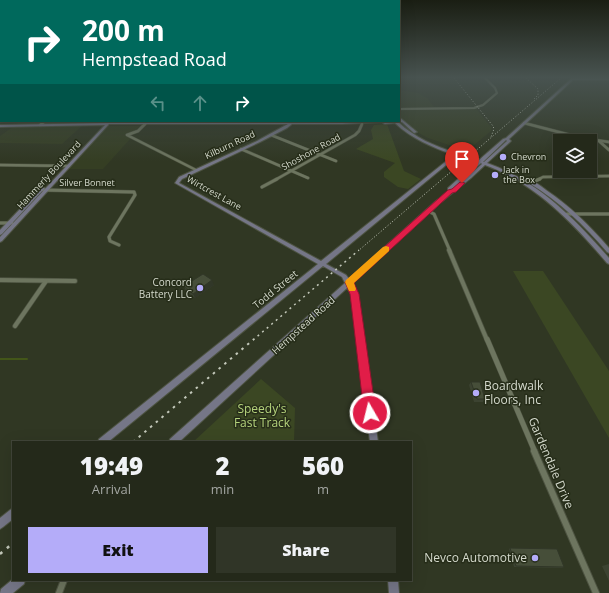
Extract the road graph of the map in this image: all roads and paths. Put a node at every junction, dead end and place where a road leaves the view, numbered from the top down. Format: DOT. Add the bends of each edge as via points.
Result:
graph roads {
  1 [pos="478,106"];
  2 [pos="542,106"];
  3 [pos="400,109"];
  4 [pos="44,122"];
  5 [pos="356,122"];
  6 [pos="386,122"];
  7 [pos="399,122"];
  8 [pos="106,123"];
  9 [pos="524,123"];
  10 [pos="145,124"];
  11 [pos="291,124"];
  12 [pos="362,124"];
  13 [pos="0,125"];
  14 [pos="40,125"];
  15 [pos="271,135"];
  16 [pos="599,141"];
  17 [pos="609,142"];
  18 [pos="241,149"];
  19 [pos="609,150"];
  20 [pos="459,153"];
  21 [pos="320,154"];
  22 [pos="336,161"];
  23 [pos="484,161"];
  24 [pos="0,165"];
  25 [pos="66,166"];
  26 [pos="196,170"];
  27 [pos="291,171"];
  28 [pos="609,176"];
  29 [pos="308,178"];
  30 [pos="532,182"];
  31 [pos="262,187"];
  32 [pos="44,190"];
  33 [pos="428,211"];
  34 [pos="567,214"];
  35 [pos="575,214"];
  36 [pos="609,214"];
  37 [pos="17,222"];
  38 [pos="0,223"];
  39 [pos="10,223"];
  40 [pos="0,233"];
  41 [pos="0,240"];
  42 [pos="119,245"];
  43 [pos="609,251"];
  44 [pos="608,261"];
  45 [pos="322,264"];
  46 [pos="0,280"];
  47 [pos="46,281"];
  48 [pos="75,281"];
  49 [pos="349,282"];
  50 [pos="15,326"];
  51 [pos="103,441"];
  52 [pos="174,441"];
  53 [pos="374,441"];
  54 [pos="12,514"];
  55 [pos="0,524"];
  56 [pos="19,581"];
  57 [pos="64,581"];
  58 [pos="393,581"];
  59 [pos="5,593"];
  60 [pos="59,593"];
  61 [pos="394,593"];
  62 [pos="596,593"];
  1 -- 3 [label="street" via="463,109"];
  2 -- 9 [label="main road, Hempstead Road"];
  4 -- 14 [label="street"];
  5 -- 11 [label="main road"];
  6 -- 12 [label="main road"];
  7 -- 20 [label="main road" via="423,139"];
  8 -- 10 [label="main road"];
  8 -- 14 [label="main road"];
  8 -- 25 [label="main road, Hammerly Boulevard"];
  9 -- 16 [label="street"];
  9 -- 23 [label="main road, Hempstead Road"];
  10 -- 11 [label="main road"];
  10 -- 26 [label="street, Wirtcrest Lane" via="138,131 127,135"];
  11 -- 12 [label="main road"];
  11 -- 15 [label="main road, Kilburn Road"];
  12 -- 21 [label="street, Shoshone Road" via="355,135"];
  13 -- 14 [label="main road"];
  15 -- 18 [label="main road, Kilburn Road"];
  15 -- 21 [label="street"];
  16 -- 17 [label="street"];
  16 -- 19 [label="street"];
  18 -- 26 [label="main road, Kilburn Road"];
  18 -- 27 [label="street"];
  20 -- 23 [label="main road"];
  20 -- 45 [label="main road, Todd Street"];
  21 -- 22 [label="street"];
  21 -- 27 [label="street, Shoshone Road"];
  23 -- 30 [label="main road"];
  23 -- 33 [label="main road, Hempstead Road" via="456,189 450,191"];
  23 -- 34 [label="main road" via="525,183"];
  24 -- 25 [label="street"];
  25 -- 32 [label="main road, Hammerly Boulevard"];
  26 -- 45 [label="main road, Wirtcrest Lane" via="180,178 177,183"];
  27 -- 29 [label="street"];
  27 -- 31 [label="street, Shoshone Road"];
  28 -- 30 [label="street" via="543,177"];
  30 -- 35 [label="main road"];
  32 -- 37 [label="main road, Hammerly Boulevard"];
  32 -- 39 [label="main road, Hammerly Boulevard"];
  32 -- 42 [label="street, Silver Bonnet" via="134,192 109,237"];
  33 -- 49 [label="main road, Hempstead Road"];
  33 -- 62 [label="street, Gardendale Drive" via="434,214 446,239"];
  34 -- 35 [label="street"];
  34 -- 44 [label="main road"];
  35 -- 36 [label="street"];
  35 -- 43 [label="main road"];
  37 -- 39 [label="street"];
  37 -- 41 [label="main road, Hammerly Boulevard"];
  38 -- 39 [label="street"];
  39 -- 40 [label="main road, Hammerly Boulevard"];
  45 -- 49 [label="main road, Wirtcrest Lane" via="344,276"];
  45 -- 51 [label="main road, Todd Street"];
  46 -- 47 [label="street"];
  47 -- 48 [label="street"];
  47 -- 50 [label="street"];
  49 -- 52 [label="main road, Hempstead Road"];
  49 -- 53 [label="main road" via="354,294"];
  54 -- 55 [label="main road"];
  56 -- 59 [label="main road"];
  57 -- 60 [label="street"];
  58 -- 61 [label="main road"];
}
